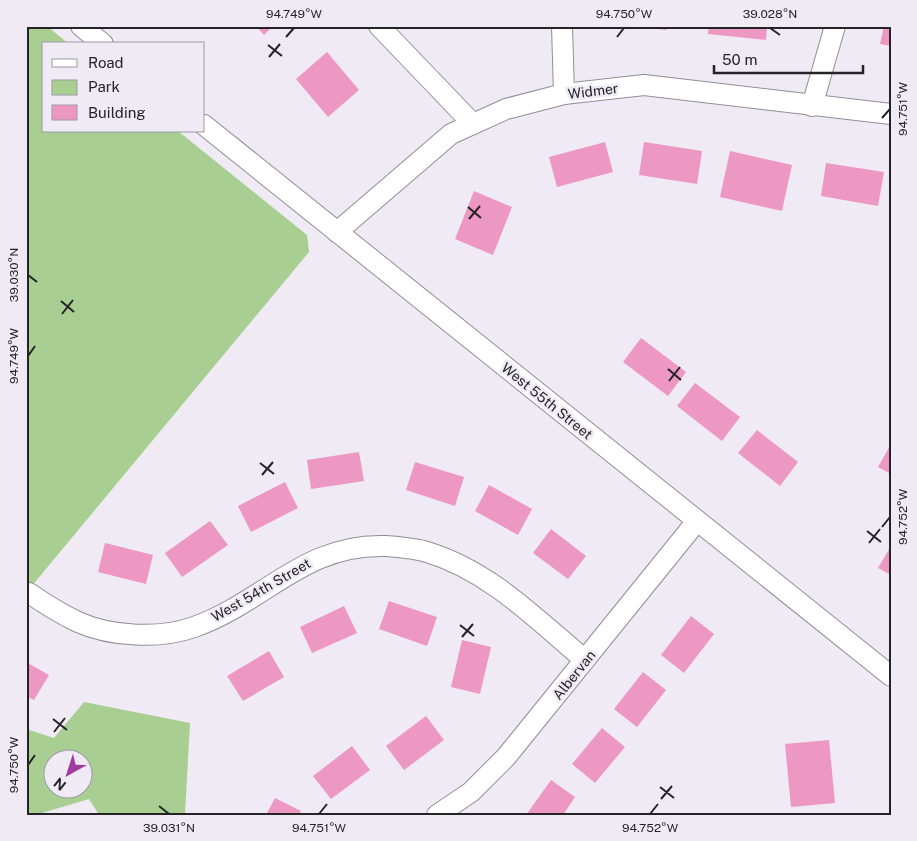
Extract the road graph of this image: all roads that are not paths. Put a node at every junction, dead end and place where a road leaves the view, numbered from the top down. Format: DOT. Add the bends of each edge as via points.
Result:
graph roads {
  1 [pos="81,26"];
  2 [pos="379,26"];
  3 [pos="562,26"];
  4 [pos="835,26"];
  5 [pos="101,42"];
  6 [pos="564,94"];
  7 [pos="812,106"];
  8 [pos="891,114"];
  9 [pos="473,124"];
  10 [pos="205,126"];
  11 [pos="337,232"];
  12 [pos="697,521"];
  13 [pos="30,594"];
  14 [pos="586,660"];
  15 [pos="891,676"];
  16 [pos="437,815"];
  1 -- 5 [label="street"];
  2 -- 9 [label="street"];
  3 -- 6 [label="street"];
  4 -- 7 [label="street"];
  6 -- 7 [label="street, Widmer" via="644,85"];
  6 -- 9 [label="street, Widmer" via="506,109"];
  7 -- 8 [label="street, Widmer"];
  9 -- 11 [label="street, Widmer" via="451,134"];
  10 -- 11 [label="street, West 55th Street"];
  11 -- 12 [label="street, West 55th Street"];
  12 -- 14 [label="street, Albervan"];
  12 -- 15 [label="street, West 55th Street"];
  13 -- 14 [label="street, West 54th Street" via="80,623 131,633 168,633 216,618 314,559 340,550 393,547 426,552 480,575"];
  14 -- 16 [label="street, Albervan" via="486,779"];
}
